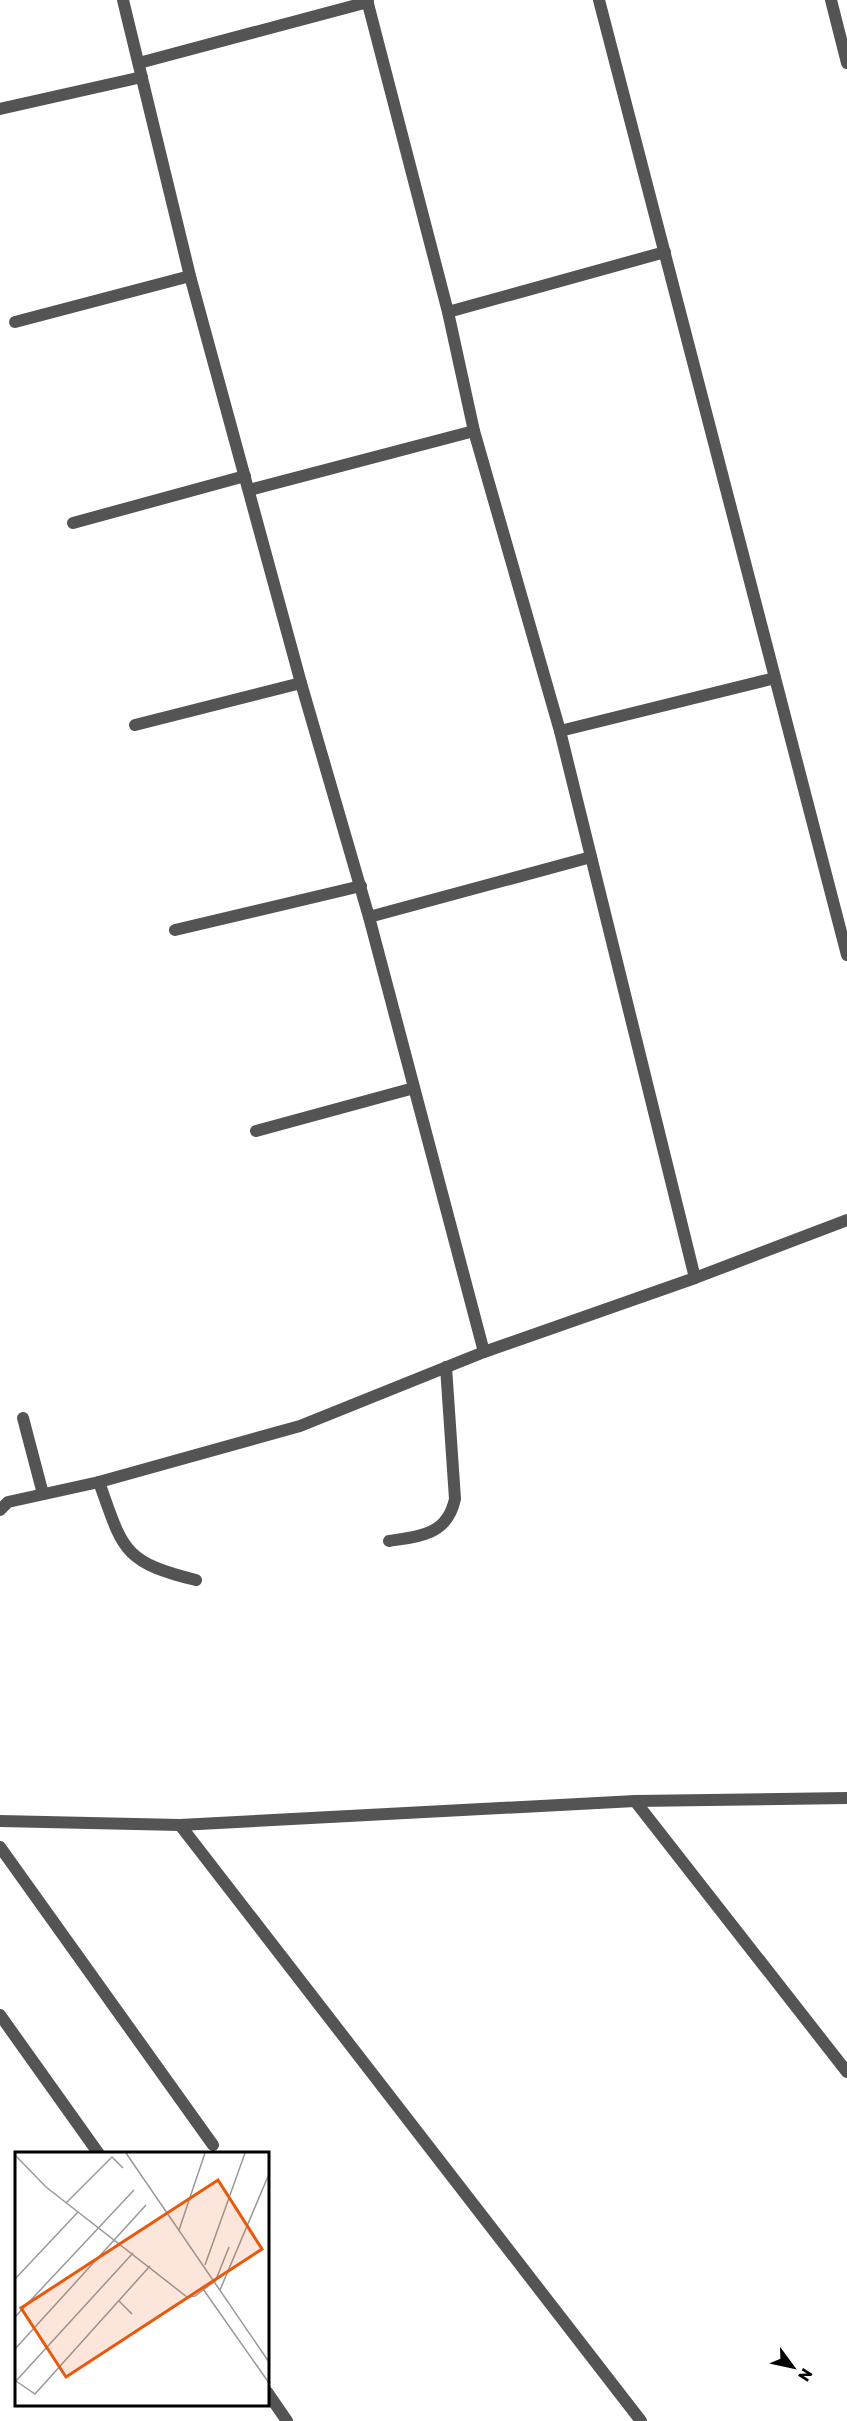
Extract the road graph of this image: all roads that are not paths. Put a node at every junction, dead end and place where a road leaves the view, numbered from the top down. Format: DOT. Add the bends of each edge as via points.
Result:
graph roads {
  1 [pos="123,0"];
  2 [pos="599,0"];
  3 [pos="831,0"];
  4 [pos="368,1"];
  5 [pos="139,63"];
  6 [pos="847,63"];
  7 [pos="142,77"];
  8 [pos="0,109"];
  9 [pos="665,252"];
  10 [pos="190,276"];
  11 [pos="448,312"];
  12 [pos="15,322"];
  13 [pos="474,431"];
  14 [pos="245,476"];
  15 [pos="249,490"];
  16 [pos="73,523"];
  17 [pos="775,678"];
  18 [pos="301,683"];
  19 [pos="135,725"];
  20 [pos="560,731"];
  21 [pos="591,856"];
  22 [pos="361,886"];
  23 [pos="369,917"];
  24 [pos="175,930"];
  25 [pos="847,955"];
  26 [pos="414,1088"];
  27 [pos="256,1131"];
  28 [pos="847,1220"];
  29 [pos="695,1278"];
  30 [pos="484,1352"];
  31 [pos="446,1367"];
  32 [pos="23,1418"];
  33 [pos="99,1482"];
  34 [pos="43,1494"];
  35 [pos="0,1510"];
  36 [pos="389,1541"];
  37 [pos="196,1580"];
  38 [pos="847,1798"];
  39 [pos="634,1801"];
  40 [pos="0,1821"];
  41 [pos="180,1825"];
  42 [pos="0,1847"];
  43 [pos="0,2014"];
  44 [pos="847,2072"];
  45 [pos="213,2145"];
  46 [pos="98,2152"];
  47 [pos="268,2393"];
  48 [pos="287,2421"];
  49 [pos="640,2421"];
  1 -- 5 [label="street"];
  2 -- 9 [label="street"];
  3 -- 6 [label="street"];
  4 -- 5 [label="street"];
  4 -- 11 [label="street"];
  5 -- 7 [label="street"];
  7 -- 8 [label="street"];
  7 -- 10 [label="street"];
  9 -- 11 [label="street"];
  9 -- 17 [label="street"];
  10 -- 12 [label="street"];
  10 -- 14 [label="street"];
  11 -- 13 [label="street"];
  13 -- 15 [label="street"];
  13 -- 20 [label="street"];
  14 -- 15 [label="street"];
  14 -- 16 [label="street"];
  15 -- 18 [label="street"];
  17 -- 20 [label="street"];
  17 -- 25 [label="street"];
  18 -- 19 [label="street"];
  18 -- 22 [label="street"];
  20 -- 21 [label="street"];
  21 -- 23 [label="street"];
  21 -- 29 [label="street"];
  22 -- 23 [label="street"];
  22 -- 24 [label="street"];
  23 -- 26 [label="street"];
  26 -- 27 [label="street"];
  26 -- 30 [label="street"];
  28 -- 29 [label="street"];
  29 -- 30 [label="street"];
  30 -- 31 [label="street"];
  31 -- 33 [label="street" via="300,1426"];
  31 -- 36 [label="street" via="455,1498 452,1514 425,1535"];
  32 -- 34 [label="street"];
  33 -- 34 [label="street"];
  33 -- 37 [label="street" via="118,1535 129,1553 168,1573"];
  34 -- 35 [label="street" via="8,1502"];
  38 -- 39 [label="street"];
  39 -- 41 [label="street"];
  39 -- 44 [label="street"];
  40 -- 41 [label="street"];
  41 -- 49 [label="street"];
  42 -- 45 [label="street"];
  43 -- 46 [label="street"];
  47 -- 48 [label="street"];
}
